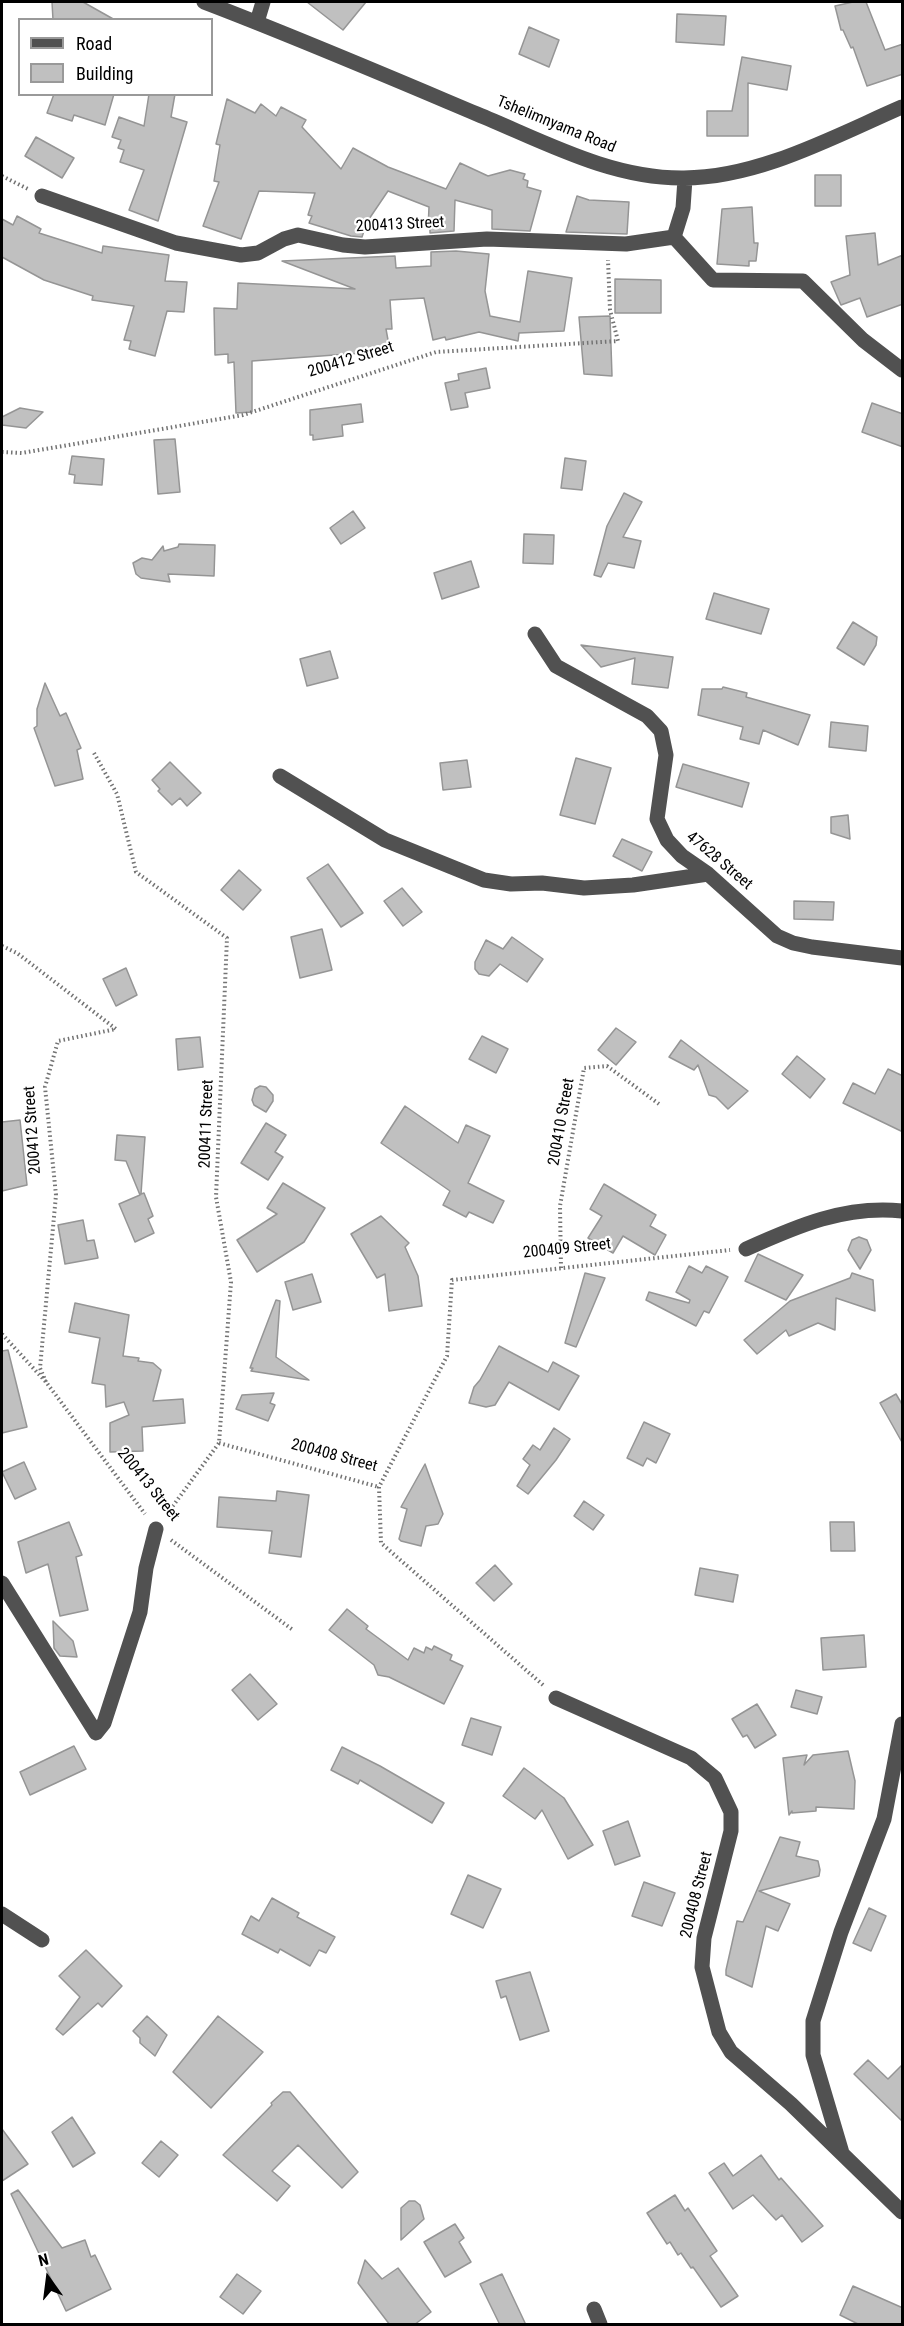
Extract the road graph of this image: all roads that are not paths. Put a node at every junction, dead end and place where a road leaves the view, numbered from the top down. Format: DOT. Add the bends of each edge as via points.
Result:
graph roads {
  1 [pos="204,2"];
  2 [pos="263,2"];
  3 [pos="257,22"];
  4 [pos="903,107"];
  5 [pos="686,178"];
  6 [pos="42,196"];
  7 [pos="674,237"];
  8 [pos="903,370"];
  9 [pos="535,634"];
  10 [pos="280,776"];
  11 [pos="708,874"];
  12 [pos="903,958"];
  13 [pos="903,1211"];
  14 [pos="746,1249"];
  15 [pos="156,1529"];
  16 [pos="2,1583"];
  17 [pos="556,1698"];
  18 [pos="903,1724"];
  19 [pos="2,1914"];
  20 [pos="42,1940"];
  21 [pos="843,2156"];
  22 [pos="903,2212"];
  23 [pos="594,2309"];
  24 [pos="600,2325"];
  1 -- 3 [label="street, Tshelimnyama Road"];
  2 -- 3 [label="street"];
  3 -- 5 [label="street, Tshelimnyama Road" via="586,158 635,174"];
  4 -- 5 [label="street, Tshelimnyama Road" via="768,164"];
  5 -- 7 [label="street" via="683,208"];
  6 -- 7 [label="street, 200413 Street" via="176,243 241,255 258,253 298,235 365,247 487,239 626,244"];
  7 -- 8 [label="street" via="713,280 803,281 863,340"];
  9 -- 11 [label="street, 47628 Street" via="556,666 655,722 666,755 657,819 667,840"];
  10 -- 11 [label="street" via="385,840 484,880 584,888"];
  11 -- 12 [label="street, 47628 Street" via="777,936 793,943"];
  13 -- 14 [label="street" via="868,1209 828,1216"];
  15 -- 16 [label="street" via="140,1612 104,1723 96,1733"];
  17 -- 21 [label="street, 200408 Street" via="690,1758 715,1778 731,1812 731,1831 704,1938 702,1967 719,2032 730,2052 791,2104"];
  18 -- 21 [label="street" via="884,1819 841,1932 813,2021 813,2055"];
  19 -- 20 [label="street"];
  21 -- 22 [label="street, 200408 Street"];
  23 -- 24 [label="street"];
}
